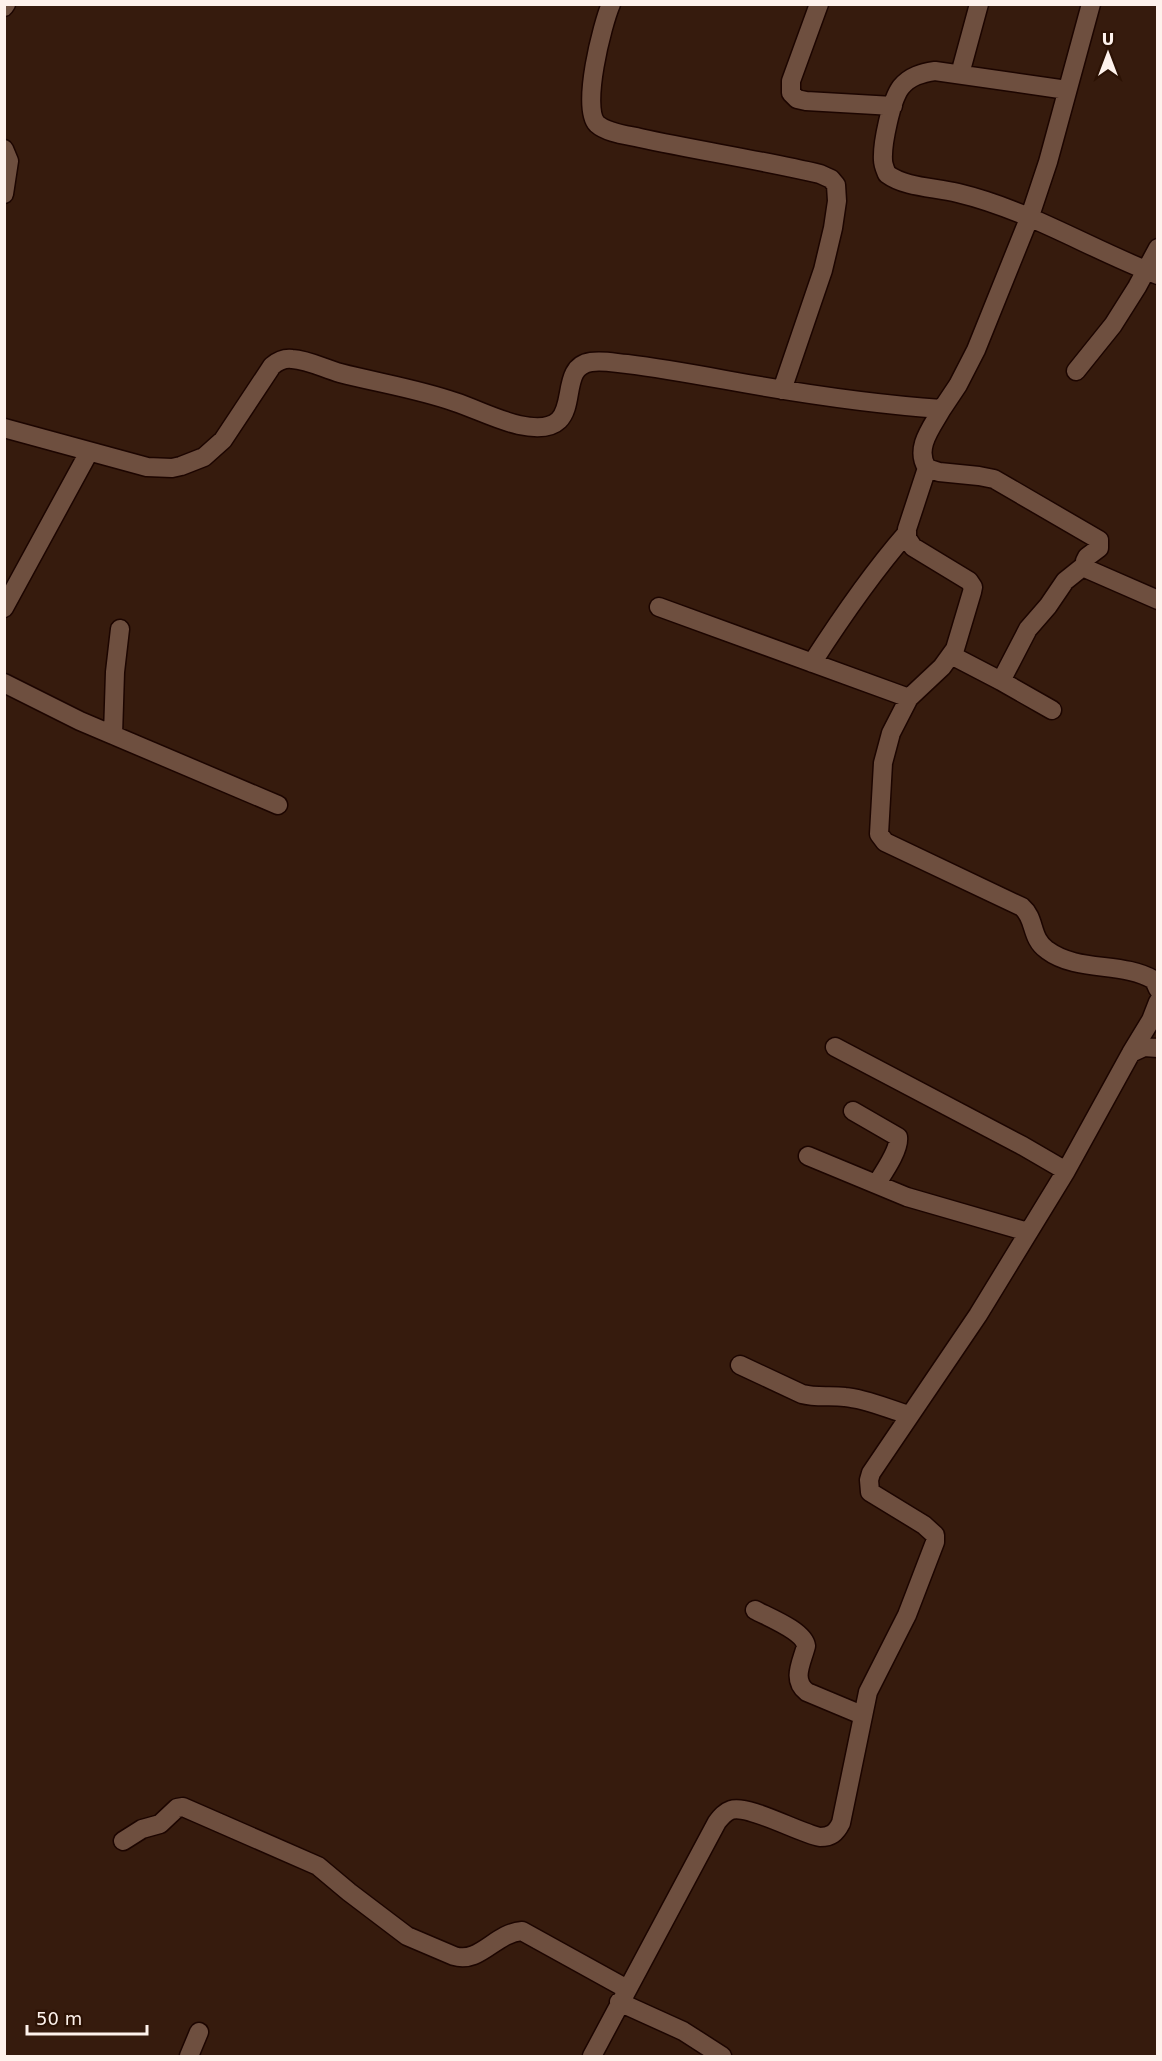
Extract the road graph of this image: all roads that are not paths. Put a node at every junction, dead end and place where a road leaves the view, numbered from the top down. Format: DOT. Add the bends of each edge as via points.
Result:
graph roads {
  1 [pos="611,4"];
  2 [pos="819,4"];
  3 [pos="979,4"];
  4 [pos="1091,4"];
  5 [pos="960,74"];
  6 [pos="1066,90"];
  7 [pos="893,106"];
  8 [pos="4,149"];
  9 [pos="4,194"];
  10 [pos="1030,216"];
  11 [pos="1158,248"];
  12 [pos="1151,272"];
  13 [pos="1076,371"];
  14 [pos="782,390"];
  15 [pos="942,410"];
  16 [pos="4,428"];
  17 [pos="89,452"];
  18 [pos="927,468"];
  19 [pos="906,534"];
  20 [pos="1085,565"];
  21 [pos="1158,600"];
  22 [pos="658,607"];
  23 [pos="4,608"];
  24 [pos="120,629"];
  25 [pos="951,655"];
  26 [pos="812,663"];
  27 [pos="1001,681"];
  28 [pos="4,683"];
  29 [pos="909,698"];
  30 [pos="1052,710"];
  31 [pos="114,735"];
  32 [pos="278,805"];
  33 [pos="1158,988"];
  34 [pos="1158,1002"];
  35 [pos="834,1047"];
  36 [pos="1158,1048"];
  37 [pos="1131,1053"];
  38 [pos="854,1111"];
  39 [pos="808,1156"];
  40 [pos="1066,1171"];
  41 [pos="878,1184"];
  42 [pos="1028,1232"];
  43 [pos="740,1365"];
  44 [pos="909,1416"];
  45 [pos="754,1610"];
  46 [pos="862,1715"];
  47 [pos="123,1840"];
  48 [pos="623,1996"];
  49 [pos="199,2032"];
  50 [pos="189,2056"];
  51 [pos="592,2056"];
  52 [pos="722,2056"];
  1 -- 14 [label="street" via="600,33 590,100 591,115 597,124 642,138 820,174 836,185 828,250"];
  2 -- 7 [label="street" via="791,81 791,93 806,101"];
  3 -- 5 [label="street"];
  4 -- 6 [label="street"];
  5 -- 6 [label="street"];
  5 -- 7 [label="street" via="922,72 902,86"];
  6 -- 10 [label="street"];
  7 -- 10 [label="street" via="884,147 887,174 903,182 972,196"];
  8 -- 9 [label="street" via="9,170"];
  10 -- 12 [label="street"];
  10 -- 15 [label="street" via="976,350"];
  11 -- 12 [label="street"];
  12 -- 13 [label="street"];
  14 -- 15 [label="street"];
  14 -- 17 [label="street" via="664,369 590,362 573,374 566,413 561,419 546,426 529,426 430,394 284,359 272,366 228,433 204,458 182,466 158,468"];
  15 -- 18 [label="street" via="924,443 922,457"];
  16 -- 17 [label="street"];
  17 -- 23 [label="street"];
  18 -- 19 [label="street"];
  18 -- 20 [label="street" via="994,479 1095,536 1099,548 1086,557"];
  19 -- 25 [label="street" via="913,547 972,584 960,637"];
  19 -- 26 [label="street" via="881,562"];
  20 -- 21 [label="street"];
  20 -- 27 [label="street" via="1065,581 1028,629"];
  22 -- 26 [label="street"];
  24 -- 31 [label="street"];
  25 -- 27 [label="street"];
  25 -- 29 [label="street"];
  26 -- 29 [label="street"];
  27 -- 30 [label="street"];
  28 -- 31 [label="street"];
  29 -- 33 [label="street" via="884,753 878,827 881,838 1022,907 1030,917 1036,938 1053,954 1073,962 1142,974 1154,980"];
  31 -- 32 [label="street"];
  34 -- 37 [label="street"];
  35 -- 40 [label="street"];
  36 -- 37 [label="street" via="1144,1047"];
  37 -- 40 [label="street"];
  38 -- 41 [label="street" via="898,1137"];
  39 -- 41 [label="street"];
  40 -- 42 [label="street"];
  41 -- 42 [label="street" via="920,1202"];
  42 -- 44 [label="street"];
  43 -- 44 [label="street" via="802,1394 853,1398"];
  44 -- 46 [label="street" via="874,1466 868,1486 874,1496 930,1530 935,1542 907,1615 871,1683"];
  45 -- 46 [label="street" via="806,1641 797,1680 800,1687"];
  46 -- 48 [label="street" via="842,1823 834,1834 811,1835 745,1810 723,1814"];
  47 -- 48 [label="street" via="160,1824 183,1807 318,1866 407,1936 460,1958 475,1956 506,1934 522,1931"];
  48 -- 51 [label="street"];
  48 -- 52 [label="street"];
  49 -- 50 [label="street"];
}
